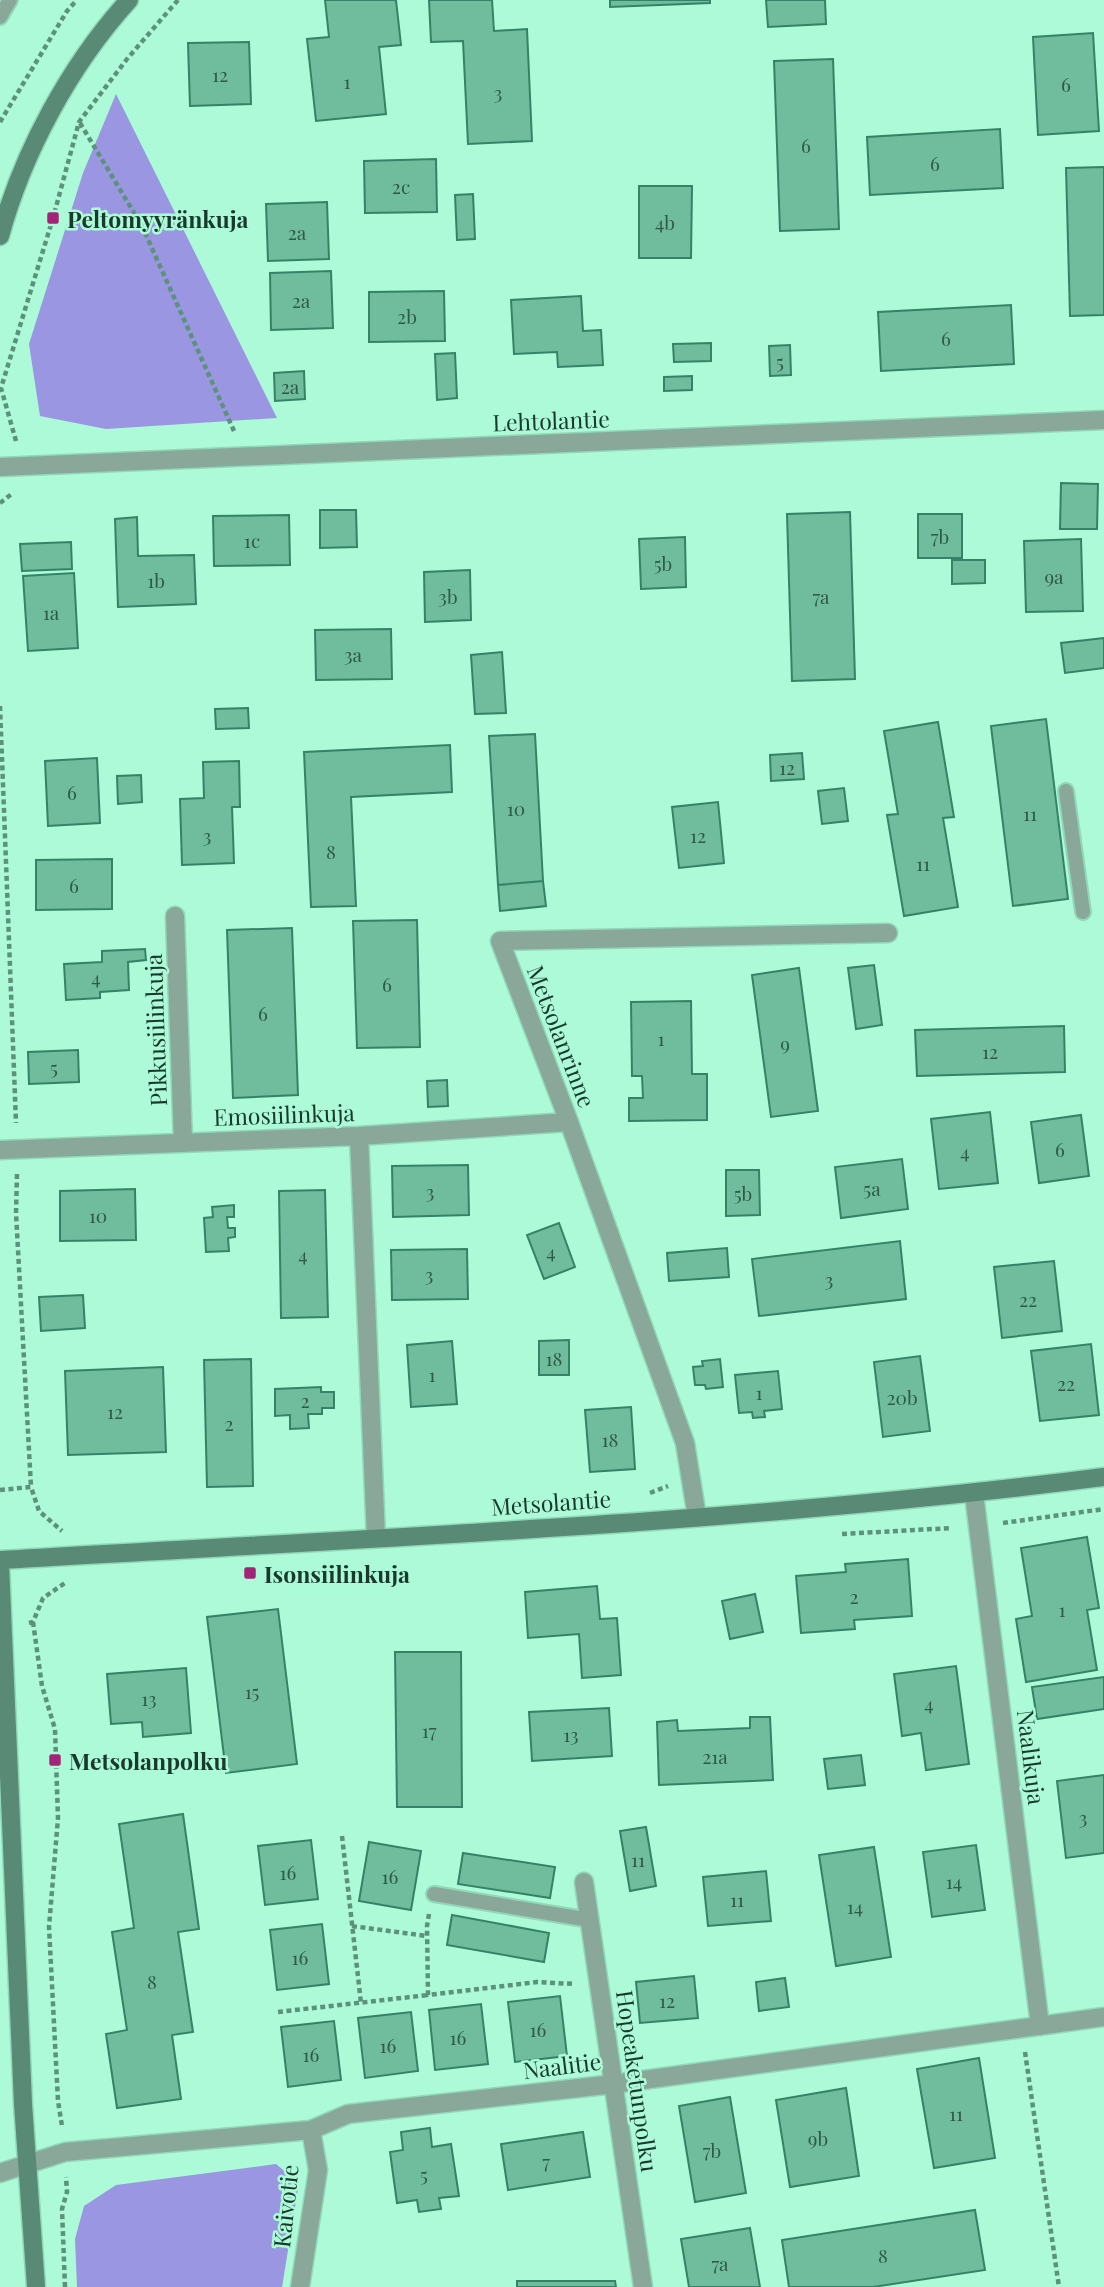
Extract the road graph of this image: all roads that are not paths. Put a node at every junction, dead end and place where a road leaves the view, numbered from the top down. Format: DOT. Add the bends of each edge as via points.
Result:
graph roads {
  1 [pos="10,0"];
  2 [pos="129,0"];
  3 [pos="0,17"];
  4 [pos="1,231"];
  5 [pos="1104,420"];
  6 [pos="8,467"];
  7 [pos="1066,791"];
  8 [pos="1083,912"];
  9 [pos="175,916"];
  10 [pos="888,933"];
  11 [pos="569,1122"];
  12 [pos="359,1136"];
  13 [pos="183,1142"];
  14 [pos="9,1150"];
  15 [pos="1104,1477"];
  16 [pos="974,1494"];
  17 [pos="696,1517"];
  18 [pos="376,1538"];
  19 [pos="0,1562"];
  20 [pos="584,1882"];
  21 [pos="434,1894"];
  22 [pos="590,1920"];
  23 [pos="1104,2017"];
  24 [pos="1040,2026"];
  25 [pos="614,2084"];
  26 [pos="311,2130"];
  27 [pos="28,2165"];
  28 [pos="0,2173"];
  29 [pos="36,2287"];
  30 [pos="300,2287"];
  31 [pos="643,2287"];
  1 -- 3 [label="lane"];
  2 -- 4 [label="street" via="65,82 34,144"];
  5 -- 6 [label="street, Lehtolantie"];
  7 -- 8 [label="lane"];
  9 -- 13 [label="street, Pikkusiilinkuja"];
  10 -- 11 [label="street, Metsolanrinne" via="500,941"];
  11 -- 12 [label="street, Emosiilinkuja"];
  11 -- 17 [label="street, Metsolanrinne" via="685,1443"];
  12 -- 13 [label="street, Emosiilinkuja"];
  12 -- 18 [label="street"];
  13 -- 14 [label="street, Emosiilinkuja"];
  15 -- 16 [label="street, Metsolantie"];
  16 -- 17 [label="street, Metsolantie"];
  16 -- 24 [label="street, Naalikuja"];
  17 -- 18 [label="street, Metsolantie"];
  18 -- 19 [label="street, Metsolantie"];
  19 -- 27 [label="street"];
  20 -- 22 [label="street, Hopeaketunpolku"];
  21 -- 22 [label="lane"];
  22 -- 25 [label="street, Hopeaketunpolku"];
  23 -- 24 [label="street, Naalitie"];
  24 -- 25 [label="street, Naalitie"];
  25 -- 26 [label="street, Naalitie" via="348,2114"];
  25 -- 31 [label="street, Hopeaketunpolku"];
  26 -- 27 [label="street, Naalitie" via="65,2152"];
  26 -- 30 [label="street, Kaivotie" via="318,2170"];
  27 -- 28 [label="street, Naalitie"];
  27 -- 29 [label="street"];
}
